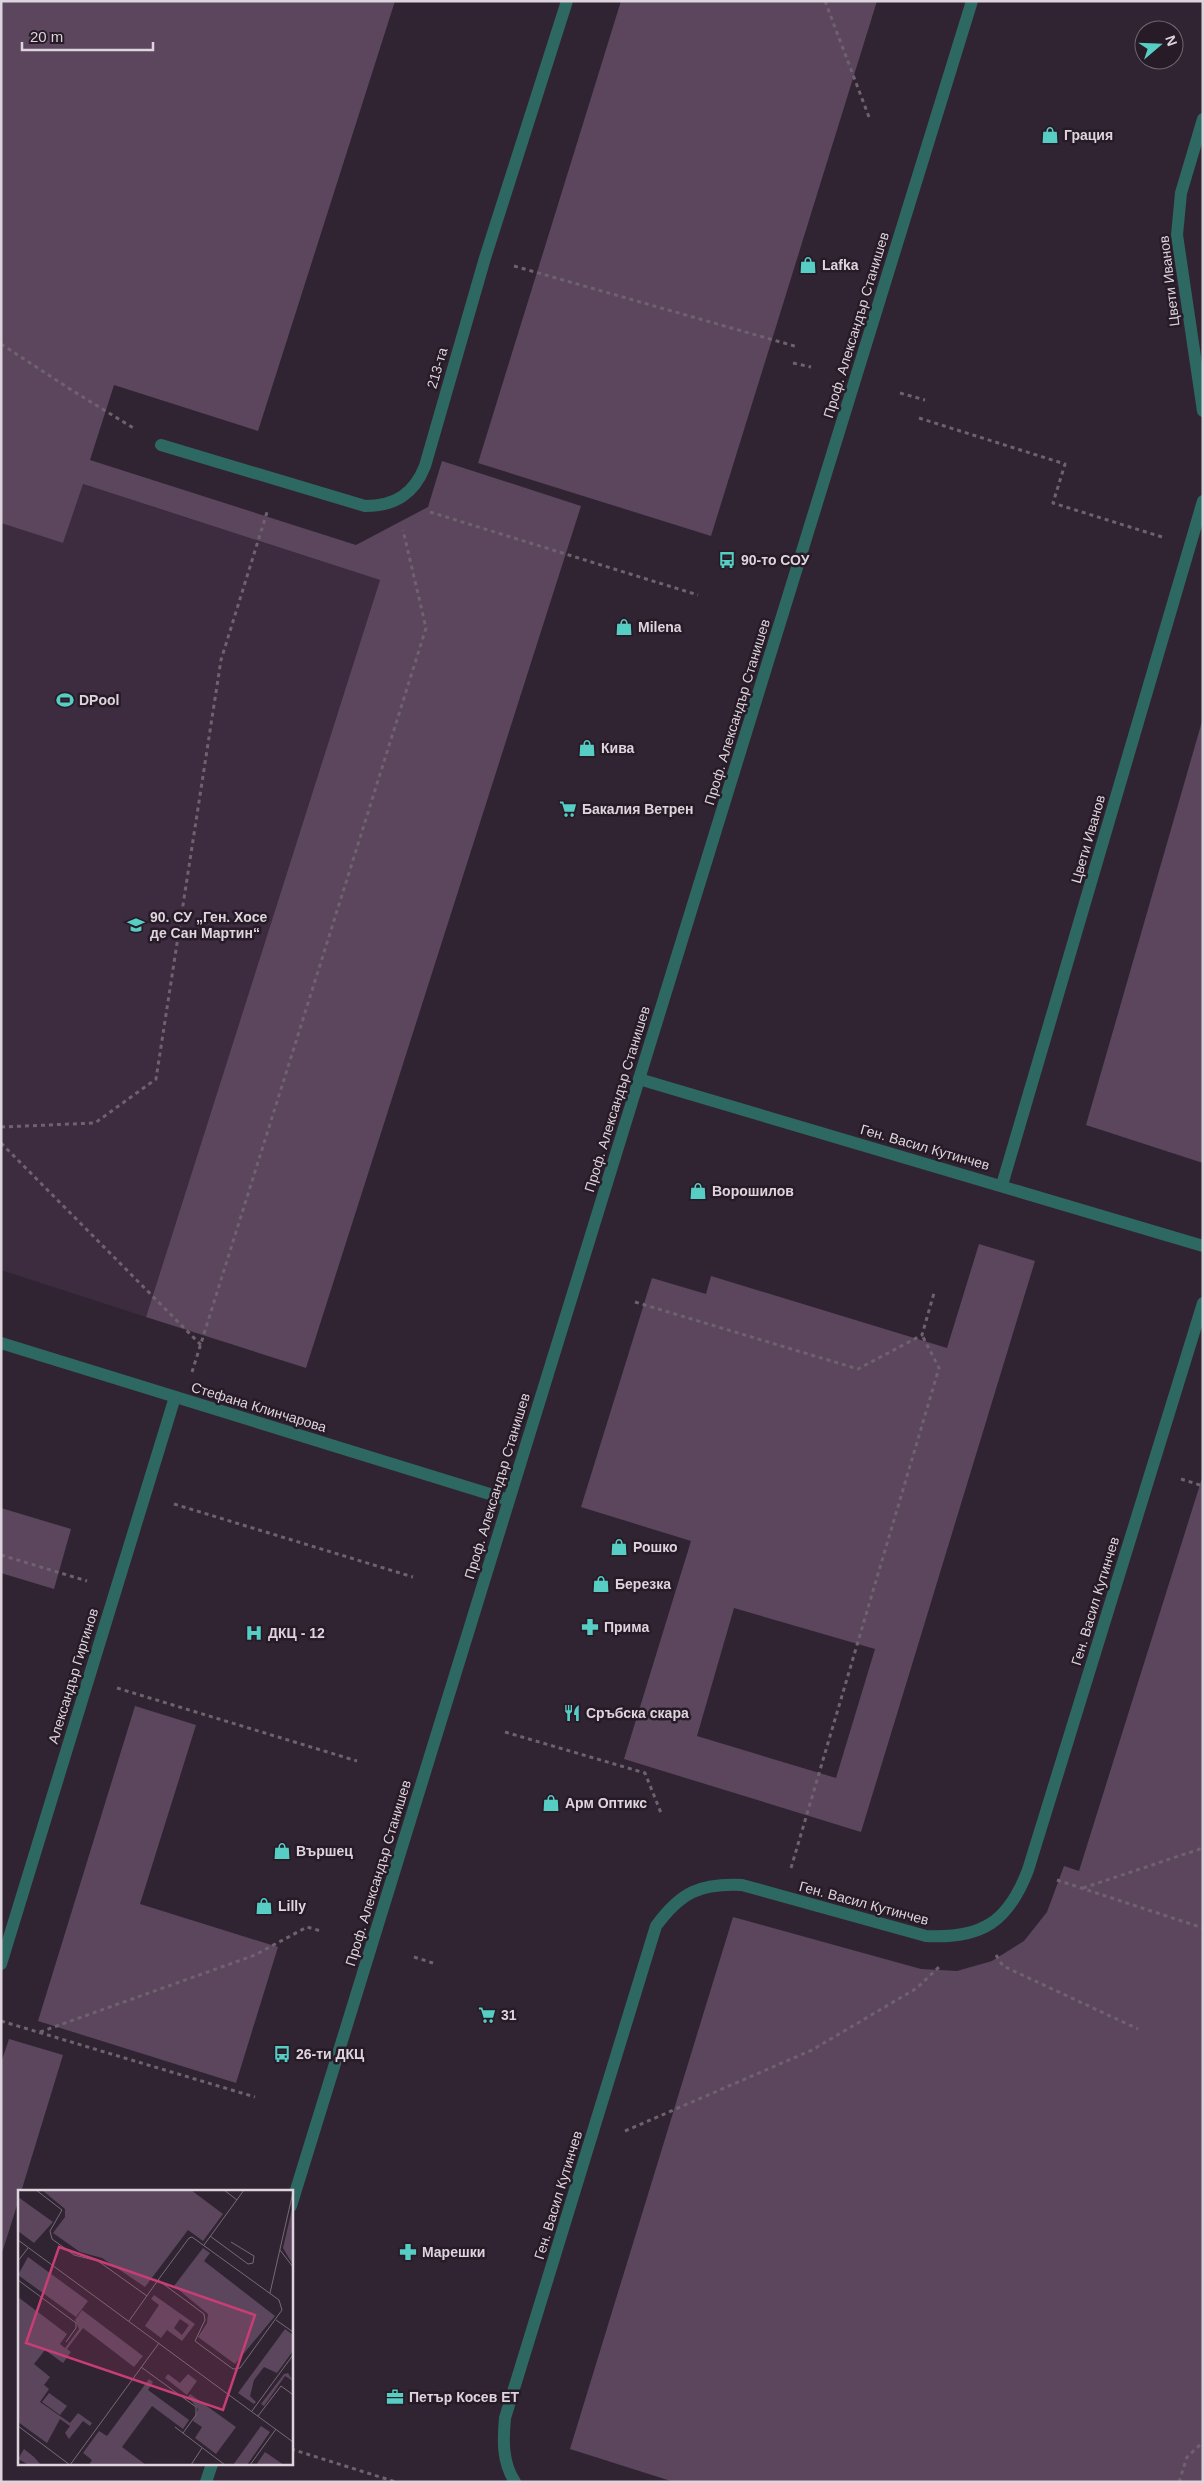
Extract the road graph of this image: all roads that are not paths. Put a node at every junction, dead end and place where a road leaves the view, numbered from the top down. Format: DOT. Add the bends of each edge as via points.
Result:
graph roads {
  1 [pos="566,1"];
  2 [pos="972,1"];
  3 [pos="1203,119"];
  4 [pos="1203,411"];
  5 [pos="162,445"];
  6 [pos="1203,501"];
  7 [pos="639,1079"];
  8 [pos="1002,1185"];
  9 [pos="1203,1246"];
  10 [pos="1203,1303"];
  11 [pos="1,1343"];
  12 [pos="179,1398"];
  13 [pos="508,1500"];
  14 [pos="1,1964"];
  15 [pos="292,2203"];
  16 [pos="211,2466"];
  17 [pos="513,2478"];
  18 [pos="206,2482"];
  1 -- 5 [label="street, 213-та" via="484,258 425,466 409,493 396,502 365,506"];
  2 -- 7 [label="street, Проф. Александър Станишев"];
  3 -- 4 [label="street, Цвети Иванов" via="1181,193 1177,235"];
  6 -- 8 [label="street, Цвети Иванов"];
  7 -- 8 [label="street, Ген. Васил Кутинчев"];
  7 -- 13 [label="street, Проф. Александър Станишев"];
  8 -- 9 [label="street, Ген. Васил Кутинчев"];
  10 -- 17 [label="street, Ген. Васил Кутинчев" via="1028,1870 1018,1895 1001,1916 978,1930 953,1938 926,1936 742,1886 717,1884 692,1891 671,1905 656,1926 505,2418 503,2446"];
  11 -- 12 [label="street, Стефана Клинчарова"];
  12 -- 13 [label="street, Стефана Клинчарова"];
  12 -- 14 [label="street, Александър Гиргинов" via="144,1495"];
  13 -- 15 [label="street, Проф. Александър Станишев"];
  16 -- 18 [label="street"];
}
